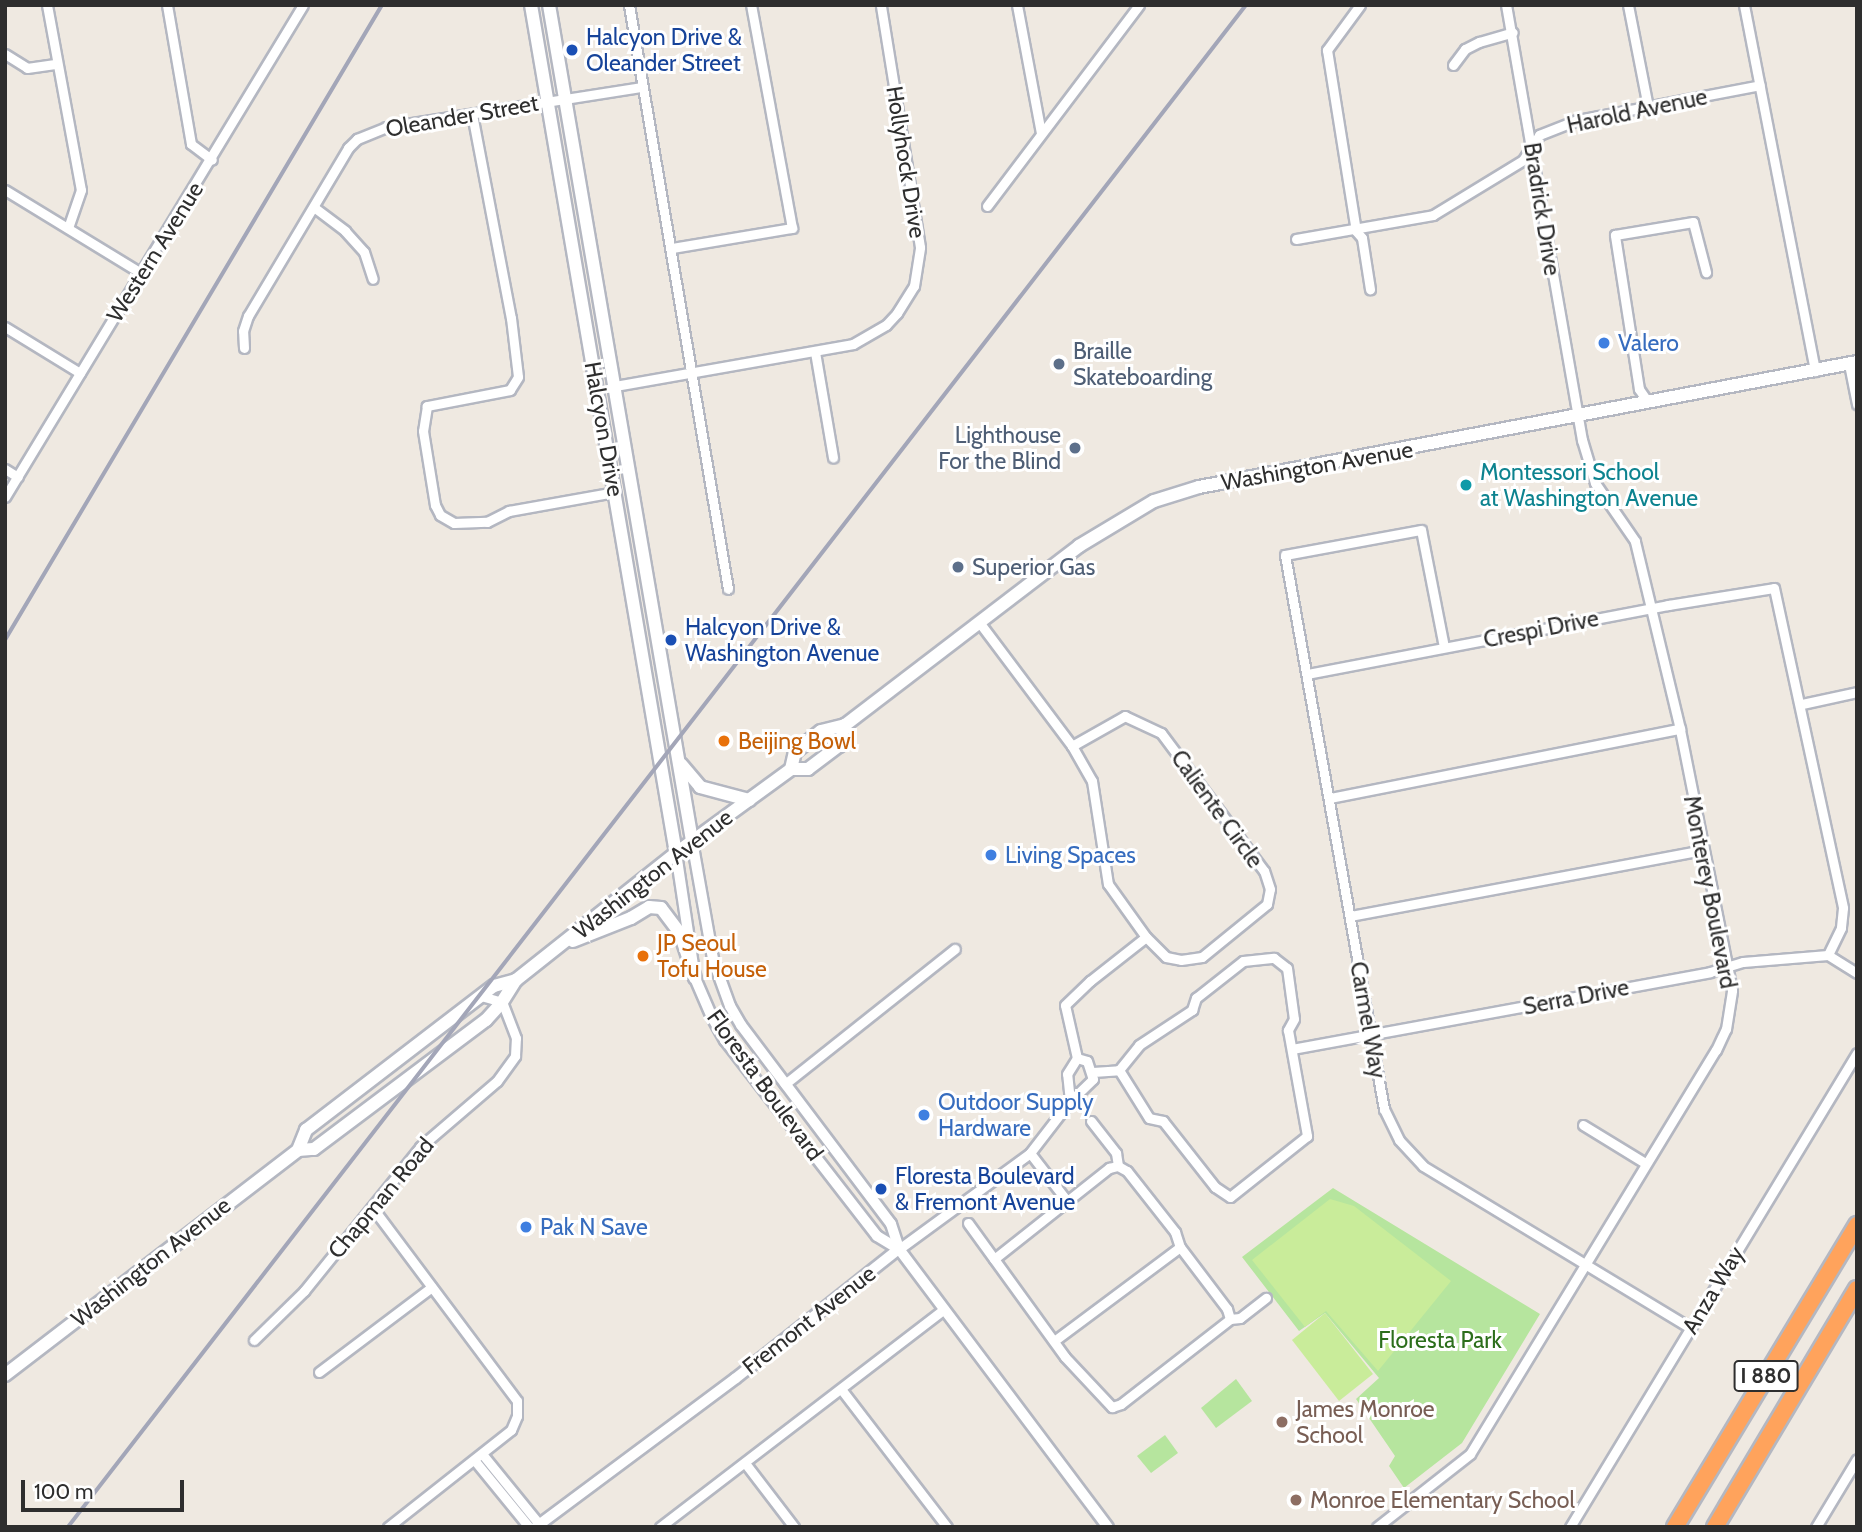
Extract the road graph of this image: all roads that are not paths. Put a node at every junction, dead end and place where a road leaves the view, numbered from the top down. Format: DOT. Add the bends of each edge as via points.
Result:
graph roads {
  1 [pos="47,5"];
  2 [pos="167,5"];
  3 [pos="303,5"];
  4 [pos="531,5"];
  5 [pos="549,5"];
  6 [pos="629,5"];
  7 [pos="751,5"];
  8 [pos="881,5"];
  9 [pos="1017,5"];
  10 [pos="1360,5"];
  11 [pos="1506,5"];
  12 [pos="1628,5"];
  13 [pos="1744,5"];
  14 [pos="1139,6"];
  15 [pos="1513,32"];
  16 [pos="5,54"];
  17 [pos="57,64"];
  18 [pos="1452,65"];
  19 [pos="1760,85"];
  20 [pos="641,86"];
  21 [pos="565,98"];
  22 [pos="547,102"];
  23 [pos="1648,107"];
  24 [pos="472,114"];
  25 [pos="1041,132"];
  26 [pos="1532,148"];
  27 [pos="212,160"];
  28 [pos="5,190"];
  29 [pos="987,206"];
  30 [pos="315,208"];
  31 [pos="68,228"];
  32 [pos="1356,231"];
  33 [pos="1296,239"];
  34 [pos="672,248"];
  35 [pos="1706,272"];
  36 [pos="141,273"];
  37 [pos="373,279"];
  38 [pos="1370,289"];
  39 [pos="5,327"];
  40 [pos="244,348"];
  41 [pos="815,352"];
  42 [pos="1853,363"];
  43 [pos="1815,371"];
  44 [pos="693,372"];
  45 [pos="80,373"];
  46 [pos="615,386"];
  47 [pos="1648,402"];
  48 [pos="1857,404"];
  49 [pos="1576,414"];
  50 [pos="833,457"];
  51 [pos="5,469"];
  52 [pos="18,477"];
  53 [pos="615,492"];
  54 [pos="5,497"];
  55 [pos="729,589"];
  56 [pos="1653,608"];
  57 [pos="979,622"];
  58 [pos="1444,647"];
  59 [pos="1307,674"];
  60 [pos="1857,692"];
  61 [pos="1802,704"];
  62 [pos="845,725"];
  63 [pos="1679,729"];
  64 [pos="1072,747"];
  65 [pos="680,762"];
  66 [pos="791,769"];
  67 [pos="1330,797"];
  68 [pos="748,800"];
  69 [pos="692,841"];
  70 [pos="1702,850"];
  71 [pos="676,853"];
  72 [pos="1350,916"];
  73 [pos="1146,937"];
  74 [pos="559,946"];
  75 [pos="955,949"];
  76 [pos="1828,955"];
  77 [pos="1728,966"];
  78 [pos="1857,973"];
  79 [pos="695,978"];
  80 [pos="516,980"];
  81 [pos="481,996"];
  82 [pos="502,1002"];
  83 [pos="1369,1035"];
  84 [pos="1292,1049"];
  85 [pos="1857,1053"];
  86 [pos="1077,1058"];
  87 [pos="1119,1070"];
  88 [pos="1093,1072"];
  89 [pos="785,1084"];
  90 [pos="1070,1101"];
  91 [pos="1091,1121"];
  92 [pos="1583,1125"];
  93 [pos="298,1150"];
  94 [pos="1030,1153"];
  95 [pos="1645,1163"];
  96 [pos="1118,1166"];
  97 [pos="1067,1201"];
  98 [pos="372,1207"];
  99 [pos="968,1223"];
  100 [pos="1857,1225"];
  101 [pos="1180,1247"];
  102 [pos="899,1249"];
  103 [pos="994,1259"];
  104 [pos="1585,1266"];
  105 [pos="432,1287"];
  106 [pos="1857,1289"];
  107 [pos="1266,1298"];
  108 [pos="944,1309"];
  109 [pos="1230,1319"];
  110 [pos="1690,1328"];
  111 [pos="254,1340"];
  112 [pos="1054,1341"];
  113 [pos="319,1372"];
  114 [pos="5,1375"];
  115 [pos="841,1389"];
  116 [pos="479,1458"];
  117 [pos="1857,1459"];
  118 [pos="745,1462"];
  119 [pos="535,1526"];
  120 [pos="388,1527"];
  121 [pos="660,1527"];
  122 [pos="794,1527"];
  123 [pos="947,1527"];
  124 [pos="1108,1527"];
  125 [pos="1377,1527"];
  126 [pos="1570,1527"];
  127 [pos="1675,1527"];
  128 [pos="1715,1527"];
  129 [pos="1816,1527"];
  1 -- 17 [label="street"];
  2 -- 27 [label="street" via="191,144"];
  3 -- 27 [label="street, Western Avenue"];
  4 -- 22 [label="main road, Halcyon Drive"];
  5 -- 21 [label="main road, Halcyon Drive"];
  6 -- 20 [label="street"];
  7 -- 34 [label="street" via="792,229"];
  8 -- 41 [label="street, Hollyhock Drive" via="918,227 918,267 907,299 886,325 853,344"];
  9 -- 25 [label="street"];
  10 -- 32 [label="street" via="1326,50"];
  11 -- 15 [label="street, Bradrick Drive"];
  12 -- 23 [label="street"];
  13 -- 19 [label="street"];
  14 -- 25 [label="street"];
  15 -- 18 [label="street" via="1465,49"];
  15 -- 26 [label="street, Bradrick Drive"];
  16 -- 17 [label="street" via="27,68"];
  17 -- 31 [label="street" via="81,190"];
  19 -- 23 [label="street, Harold Avenue"];
  19 -- 43 [label="street"];
  20 -- 21 [label="street, Oleander Street"];
  20 -- 34 [label="street"];
  21 -- 22 [label="street, Oleander Street"];
  21 -- 46 [label="main road, Halcyon Drive"];
  22 -- 24 [label="street, Oleander Street"];
  22 -- 53 [label="main road, Halcyon Drive"];
  23 -- 26 [label="street, Harold Avenue" via="1577,120 1539,135"];
  24 -- 30 [label="street, Oleander Street" via="386,127 357,139"];
  24 -- 53 [label="street" via="518,377 510,390 428,406 423,431 435,505 440,515 454,523 487,522 509,511"];
  25 -- 29 [label="street"];
  26 -- 32 [label="street, Harold Avenue" via="1523,160 1450,208"];
  26 -- 49 [label="street, Bradrick Drive"];
  27 -- 36 [label="street, Western Avenue"];
  28 -- 31 [label="street"];
  30 -- 37 [label="street" via="364,252"];
  30 -- 40 [label="street, Oleander Street" via="248,316"];
  31 -- 36 [label="street"];
  32 -- 33 [label="street, Harold Avenue"];
  32 -- 38 [label="street" via="1362,238"];
  34 -- 44 [label="street"];
  35 -- 47 [label="street" via="1693,222 1615,235 1639,389"];
  36 -- 45 [label="street, Western Avenue"];
  39 -- 45 [label="street"];
  41 -- 44 [label="street, Hollyhock Drive"];
  41 -- 50 [label="street"];
  42 -- 43 [label="main road, Washington Avenue"];
  42 -- 48 [label="street"];
  43 -- 47 [label="main road, Washington Avenue"];
  44 -- 46 [label="street, Hollyhock Drive"];
  44 -- 55 [label="street"];
  45 -- 52 [label="street, Western Avenue"];
  46 -- 65 [label="main road, Halcyon Drive"];
  47 -- 49 [label="main road, Washington Avenue"];
  49 -- 56 [label="street, Monterey Boulevard" via="1595,483 1635,541"];
  49 -- 57 [label="main road, Washington Avenue" via="1199,487 1154,501 1079,546"];
  51 -- 52 [label="street"];
  52 -- 54 [label="street, Western Avenue"];
  53 -- 71 [label="main road, Halcyon Drive"];
  56 -- 58 [label="street, Crespi Drive"];
  56 -- 61 [label="street, Crespi Drive" via="1774,588"];
  56 -- 63 [label="street, Monterey Boulevard"];
  57 -- 62 [label="main road, Washington Avenue"];
  57 -- 64 [label="street"];
  58 -- 59 [label="street, Crespi Drive"];
  58 -- 59 [label="street, Carmel Way" via="1421,530 1284,555"];
  59 -- 67 [label="street, Carmel Way"];
  60 -- 61 [label="street"];
  61 -- 76 [label="street" via="1843,908 1841,928"];
  62 -- 66 [label="main road, Washington Avenue" via="826,728 795,752"];
  62 -- 66 [label="main road, Washington Avenue" via="839,746 808,769"];
  63 -- 67 [label="street"];
  63 -- 70 [label="street, Monterey Boulevard"];
  64 -- 73 [label="street" via="1092,781 1108,884"];
  64 -- 73 [label="street, Caliente Circle" via="1125,716 1161,733 1264,871 1270,889 1267,904 1202,957 1166,957"];
  65 -- 68 [label="main road" via="700,787"];
  65 -- 69 [label="main road, Halcyon Drive"];
  66 -- 68 [label="main road, Washington Avenue"];
  67 -- 72 [label="street, Carmel Way"];
  68 -- 69 [label="main road, Washington Avenue"];
  69 -- 71 [label="main road, Washington Avenue"];
  69 -- 89 [label="street, Floresta Boulevard" via="717,974 741,1025"];
  70 -- 72 [label="street"];
  70 -- 77 [label="street, Monterey Boulevard"];
  71 -- 74 [label="main road, Washington Avenue"];
  71 -- 79 [label="street, Floresta Boulevard"];
  72 -- 83 [label="street, Carmel Way"];
  73 -- 86 [label="street" via="1065,1005"];
  74 -- 79 [label="main road" via="631,918 649,906 662,908 680,933"];
  74 -- 80 [label="main road, Washington Avenue"];
  75 -- 89 [label="street"];
  76 -- 77 [label="street, Serra Drive"];
  76 -- 78 [label="street"];
  77 -- 83 [label="street, Serra Drive"];
  77 -- 95 [label="street, Monterey Boulevard" via="1732,990 1726,1029"];
  79 -- 102 [label="street, Floresta Boulevard" via="725,1040 877,1236"];
  80 -- 81 [label="main road, Washington Avenue" via="494,986"];
  80 -- 82 [label="main road, Washington Avenue"];
  81 -- 82 [label="street"];
  81 -- 93 [label="main road, Washington Avenue" via="306,1130"];
  82 -- 93 [label="main road, Washington Avenue" via="486,1020 314,1149"];
  82 -- 98 [label="street, Chapman Road" via="516,1038 515,1056 497,1081 420,1147"];
  83 -- 84 [label="street, Serra Drive"];
  83 -- 104 [label="street, Carmel Way" via="1384,1108 1399,1140 1423,1166"];
  84 -- 87 [label="street" via="1288,1030 1294,1019 1287,968 1274,958 1242,961 1196,998 1192,1010 1139,1045"];
  84 -- 87 [label="street" via="1307,1136 1230,1197 1215,1187 1163,1121 1149,1118"];
  85 -- 110 [label="street, Anza Way"];
  86 -- 88 [label="street" via="1087,1061"];
  86 -- 90 [label="street" via="1067,1074"];
  87 -- 88 [label="street"];
  88 -- 90 [label="street, Fremont Avenue" via="1093,1079"];
  89 -- 102 [label="street, Floresta Boulevard" via="891,1224"];
  90 -- 94 [label="street, Fremont Avenue"];
  91 -- 96 [label="street" via="1116,1153"];
  92 -- 95 [label="street"];
  93 -- 114 [label="main road, Washington Avenue"];
  94 -- 97 [label="street"];
  94 -- 102 [label="street, Fremont Avenue"];
  95 -- 104 [label="street, Monterey Boulevard"];
  96 -- 97 [label="street"];
  96 -- 101 [label="street" via="1127,1171 1175,1232"];
  97 -- 103 [label="street"];
  98 -- 105 [label="street"];
  98 -- 111 [label="street, Chapman Road" via="304,1291"];
  99 -- 103 [label="street"];
  100 -- 127 [label="highway, I 880"];
  101 -- 109 [label="street"];
  101 -- 112 [label="street"];
  102 -- 108 [label="street, Floresta Boulevard"];
  102 -- 119 [label="street, Fremont Avenue" via="736,1378"];
  103 -- 112 [label="street"];
  104 -- 110 [label="street, Carmel Way"];
  104 -- 125 [label="street, Monterey Boulevard" via="1471,1454"];
  105 -- 113 [label="street"];
  105 -- 116 [label="street" via="517,1401 511,1430"];
  106 -- 128 [label="highway, I 880"];
  107 -- 109 [label="street" via="1240,1318"];
  108 -- 115 [label="street"];
  108 -- 124 [label="street, Floresta Boulevard"];
  109 -- 112 [label="street" via="1121,1404 1112,1406"];
  110 -- 126 [label="street, Anza Way"];
  115 -- 118 [label="street"];
  115 -- 123 [label="street"];
  116 -- 119 [label="street"];
  116 -- 120 [label="street"];
  117 -- 129 [label="street"];
  118 -- 121 [label="street"];
  118 -- 122 [label="street"];
}
